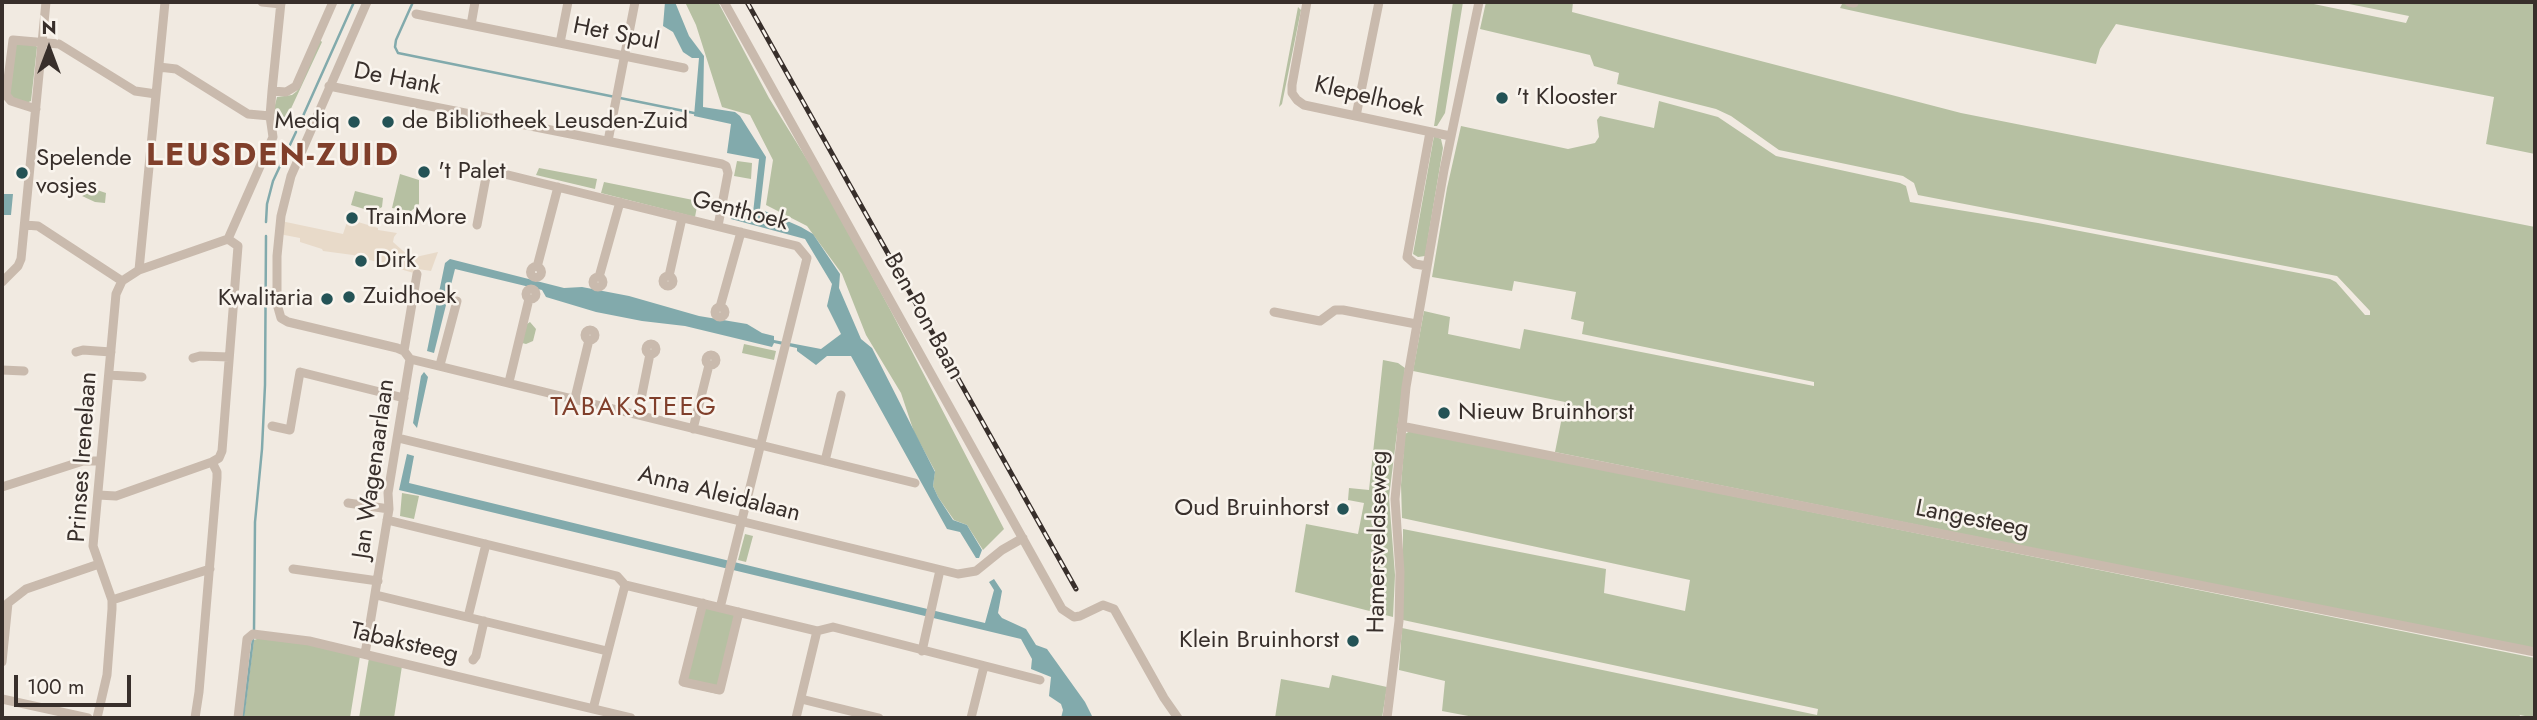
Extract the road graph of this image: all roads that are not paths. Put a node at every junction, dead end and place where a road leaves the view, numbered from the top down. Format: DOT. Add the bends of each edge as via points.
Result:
graph roads {
  1 [pos="46,2"];
  2 [pos="165,2"];
  3 [pos="262,2"];
  4 [pos="333,2"];
  5 [pos="367,2"];
  6 [pos="475,2"];
  7 [pos="568,2"];
  8 [pos="635,2"];
  9 [pos="724,2"];
  10 [pos="1307,2"];
  11 [pos="1379,2"];
  12 [pos="1479,2"];
  13 [pos="281,3"];
  14 [pos="416,14"];
  15 [pos="471,25"];
  16 [pos="42,43"];
  17 [pos="560,43"];
  18 [pos="625,56"];
  19 [pos="159,67"];
  20 [pos="684,68"];
  21 [pos="330,86"];
  22 [pos="272,91"];
  23 [pos="156,94"];
  24 [pos="36,109"];
  25 [pos="270,116"];
  26 [pos="1356,116"];
  27 [pos="1430,132"];
  28 [pos="1451,136"];
  29 [pos="608,141"];
  30 [pos="558,187"];
  31 [pos="620,202"];
  32 [pos="682,218"];
  33 [pos="24,225"];
  34 [pos="477,225"];
  35 [pos="718,226"];
  36 [pos="741,232"];
  37 [pos="228,239"];
  38 [pos="1427,266"];
  39 [pos="537,267"];
  40 [pos="139,270"];
  41 [pos="417,274"];
  42 [pos="669,276"];
  43 [pos="599,277"];
  44 [pos="122,281"];
  45 [pos="2,282"];
  46 [pos="529,299"];
  47 [pos="457,302"];
  48 [pos="720,307"];
  49 [pos="1274,312"];
  50 [pos="1416,324"];
  51 [pos="589,340"];
  52 [pos="76,352"];
  53 [pos="111,352"];
  54 [pos="650,354"];
  55 [pos="407,355"];
  56 [pos="229,357"];
  57 [pos="194,358"];
  58 [pos="440,365"];
  59 [pos="709,365"];
  60 [pos="2,370"];
  61 [pos="24,371"];
  62 [pos="109,375"];
  63 [pos="142,377"];
  64 [pos="509,382"];
  65 [pos="841,395"];
  66 [pos="404,398"];
  67 [pos="575,398"];
  68 [pos="638,414"];
  69 [pos="272,426"];
  70 [pos="1401,426"];
  71 [pos="693,429"];
  72 [pos="398,438"];
  73 [pos="761,446"];
  74 [pos="100,461"];
  75 [pos="825,461"];
  76 [pos="212,462"];
  77 [pos="915,483"];
  78 [pos="2,487"];
  79 [pos="98,495"];
  80 [pos="348,502"];
  81 [pos="389,509"];
  82 [pos="387,520"];
  83 [pos="743,521"];
  84 [pos="1023,538"];
  85 [pos="486,544"];
  86 [pos="99,564"];
  87 [pos="210,569"];
  88 [pos="293,569"];
  89 [pos="940,570"];
  90 [pos="378,581"];
  91 [pos="625,585"];
  92 [pos="376,595"];
  93 [pos="5,600"];
  94 [pos="111,600"];
  95 [pos="703,603"];
  96 [pos="720,608"];
  97 [pos="739,612"];
  98 [pos="468,617"];
  99 [pos="484,621"];
  100 [pos="817,631"];
  101 [pos="607,651"];
  102 [pos="922,652"];
  103 [pos="2535,652"];
  104 [pos="365,654"];
  105 [pos="473,660"];
  106 [pos="2,662"];
  107 [pos="984,666"];
  108 [pos="1040,680"];
  109 [pos="2,699"];
  110 [pos="801,699"];
  111 [pos="593,709"];
  112 [pos="88,718"];
  113 [pos="97,718"];
  114 [pos="195,718"];
  115 [pos="238,718"];
  116 [pos="631,718"];
  117 [pos="796,718"];
  118 [pos="879,718"];
  119 [pos="971,718"];
  120 [pos="1178,718"];
  121 [pos="1387,718"];
  1 -- 16 [label="street"];
  2 -- 19 [label="street"];
  3 -- 13 [label="street"];
  4 -- 22 [label="street" via="296,86 286,92"];
  5 -- 21 [label="street"];
  6 -- 15 [label="street"];
  7 -- 17 [label="street"];
  8 -- 18 [label="street"];
  9 -- 84 [label="street, Ben Pon Baan"];
  10 -- 26 [label="street, Klepelhoek" via="1292,93 1304,105"];
  11 -- 26 [label="street"];
  12 -- 28 [label="street, Hamersveldseweg"];
  13 -- 22 [label="street"];
  14 -- 15 [label="street, Het Spul"];
  15 -- 17 [label="street, Het Spul"];
  16 -- 23 [label="street" via="59,44 135,91"];
  16 -- 24 [label="street"];
  16 -- 24 [label="street" via="13,40 6,95 11,102"];
  17 -- 18 [label="street, Het Spul"];
  18 -- 20 [label="street, Het Spul"];
  18 -- 29 [label="street"];
  19 -- 23 [label="street"];
  19 -- 25 [label="street" via="176,69 248,114"];
  21 -- 29 [label="street, De Hank"];
  21 -- 55 [label="street, Jan Wagenaarlaan" via="292,176 281,216 278,311 288,322"];
  22 -- 25 [label="street"];
  23 -- 40 [label="street"];
  24 -- 33 [label="street"];
  25 -- 37 [label="street" via="273,137"];
  26 -- 27 [label="street, Klepelhoek"];
  27 -- 28 [label="street, Klepelhoek"];
  27 -- 38 [label="street" via="1407,257"];
  28 -- 38 [label="street, Hamersveldseweg"];
  29 -- 35 [label="street, De Hank" via="726,166"];
  30 -- 31 [label="street, Genthoek"];
  30 -- 34 [label="street, Genthoek" via="489,173"];
  30 -- 39 [label="street"];
  31 -- 32 [label="street, Genthoek"];
  31 -- 43 [label="street"];
  32 -- 35 [label="street, Genthoek"];
  32 -- 42 [label="street"];
  33 -- 44 [label="street" via="38,226"];
  33 -- 45 [label="street" via="18,266"];
  35 -- 36 [label="street, Genthoek"];
  36 -- 48 [label="street"];
  36 -- 73 [label="street, Genthoek" via="797,246 807,258"];
  37 -- 40 [label="street"];
  37 -- 56 [label="street" via="238,246"];
  38 -- 50 [label="street, Hamersveldseweg"];
  40 -- 44 [label="street"];
  41 -- 55 [label="street"];
  44 -- 53 [label="street, Prinses Irenelaan" via="116,294"];
  46 -- 64 [label="street"];
  47 -- 58 [label="street"];
  49 -- 50 [label="street" via="1320,321 1343,310"];
  50 -- 70 [label="street, Hamersveldseweg"];
  51 -- 67 [label="street"];
  52 -- 53 [label="street"];
  53 -- 62 [label="street, Prinses Irenelaan"];
  54 -- 68 [label="street"];
  55 -- 58 [label="street"];
  55 -- 66 [label="street, Jan Wagenaarlaan"];
  56 -- 57 [label="street"];
  56 -- 76 [label="street" via="222,451"];
  58 -- 64 [label="street"];
  59 -- 71 [label="street"];
  60 -- 61 [label="street"];
  62 -- 63 [label="street"];
  62 -- 74 [label="street, Prinses Irenelaan"];
  64 -- 67 [label="street"];
  65 -- 75 [label="street"];
  66 -- 69 [label="street" via="300,372 290,430"];
  66 -- 72 [label="street, Jan Wagenaarlaan"];
  67 -- 68 [label="street"];
  68 -- 71 [label="street"];
  70 -- 103 [label="street, Langesteeg"];
  70 -- 121 [label="street, Hamersveldseweg" via="1395,499 1399,621"];
  71 -- 73 [label="street"];
  72 -- 81 [label="street, Jan Wagenaarlaan"];
  72 -- 83 [label="street, Anna Aleidalaan"];
  73 -- 75 [label="street"];
  73 -- 83 [label="street, Genthoek"];
  74 -- 78 [label="street" via="83,461"];
  74 -- 79 [label="street, Prinses Irenelaan"];
  75 -- 77 [label="street"];
  76 -- 79 [label="street" via="116,496"];
  76 -- 87 [label="street" via="218,478"];
  79 -- 86 [label="street, Prinses Irenelaan" via="93,546"];
  80 -- 81 [label="street"];
  81 -- 82 [label="street, Jan Wagenaarlaan"];
  82 -- 85 [label="street"];
  82 -- 90 [label="street, Jan Wagenaarlaan"];
  83 -- 89 [label="street, Anna Aleidalaan"];
  83 -- 96 [label="street, Genthoek"];
  84 -- 89 [label="street, Anna Aleidalaan" via="976,571"];
  84 -- 120 [label="street, Ben Pon Baan" via="1065,612 1074,617 1107,605 1118,615"];
  85 -- 91 [label="street" via="617,576"];
  85 -- 98 [label="street"];
  86 -- 93 [label="street"];
  86 -- 94 [label="street, Prinses Irenelaan"];
  87 -- 94 [label="street"];
  87 -- 114 [label="street"];
  88 -- 90 [label="street"];
  89 -- 102 [label="street"];
  90 -- 92 [label="street, Jan Wagenaarlaan"];
  91 -- 95 [label="street"];
  91 -- 101 [label="street"];
  92 -- 98 [label="street"];
  92 -- 104 [label="street, Jan Wagenaarlaan"];
  93 -- 106 [label="street"];
  94 -- 113 [label="street, Prinses Irenelaan" via="107,674"];
  95 -- 96 [label="street"];
  95 -- 97 [label="street" via="684,682 720,690"];
  96 -- 97 [label="street"];
  97 -- 100 [label="street"];
  98 -- 99 [label="street"];
  99 -- 101 [label="street"];
  99 -- 105 [label="street"];
  100 -- 102 [label="street" via="833,627"];
  100 -- 110 [label="street"];
  101 -- 111 [label="street"];
  102 -- 107 [label="street"];
  104 -- 111 [label="street, Tabaksteeg"];
  104 -- 115 [label="street, Tabaksteeg" via="293,638 250,635"];
  107 -- 108 [label="street"];
  107 -- 119 [label="street"];
  109 -- 112 [label="street"];
  110 -- 117 [label="street"];
  110 -- 118 [label="street"];
  111 -- 116 [label="street, Tabaksteeg"];
}
